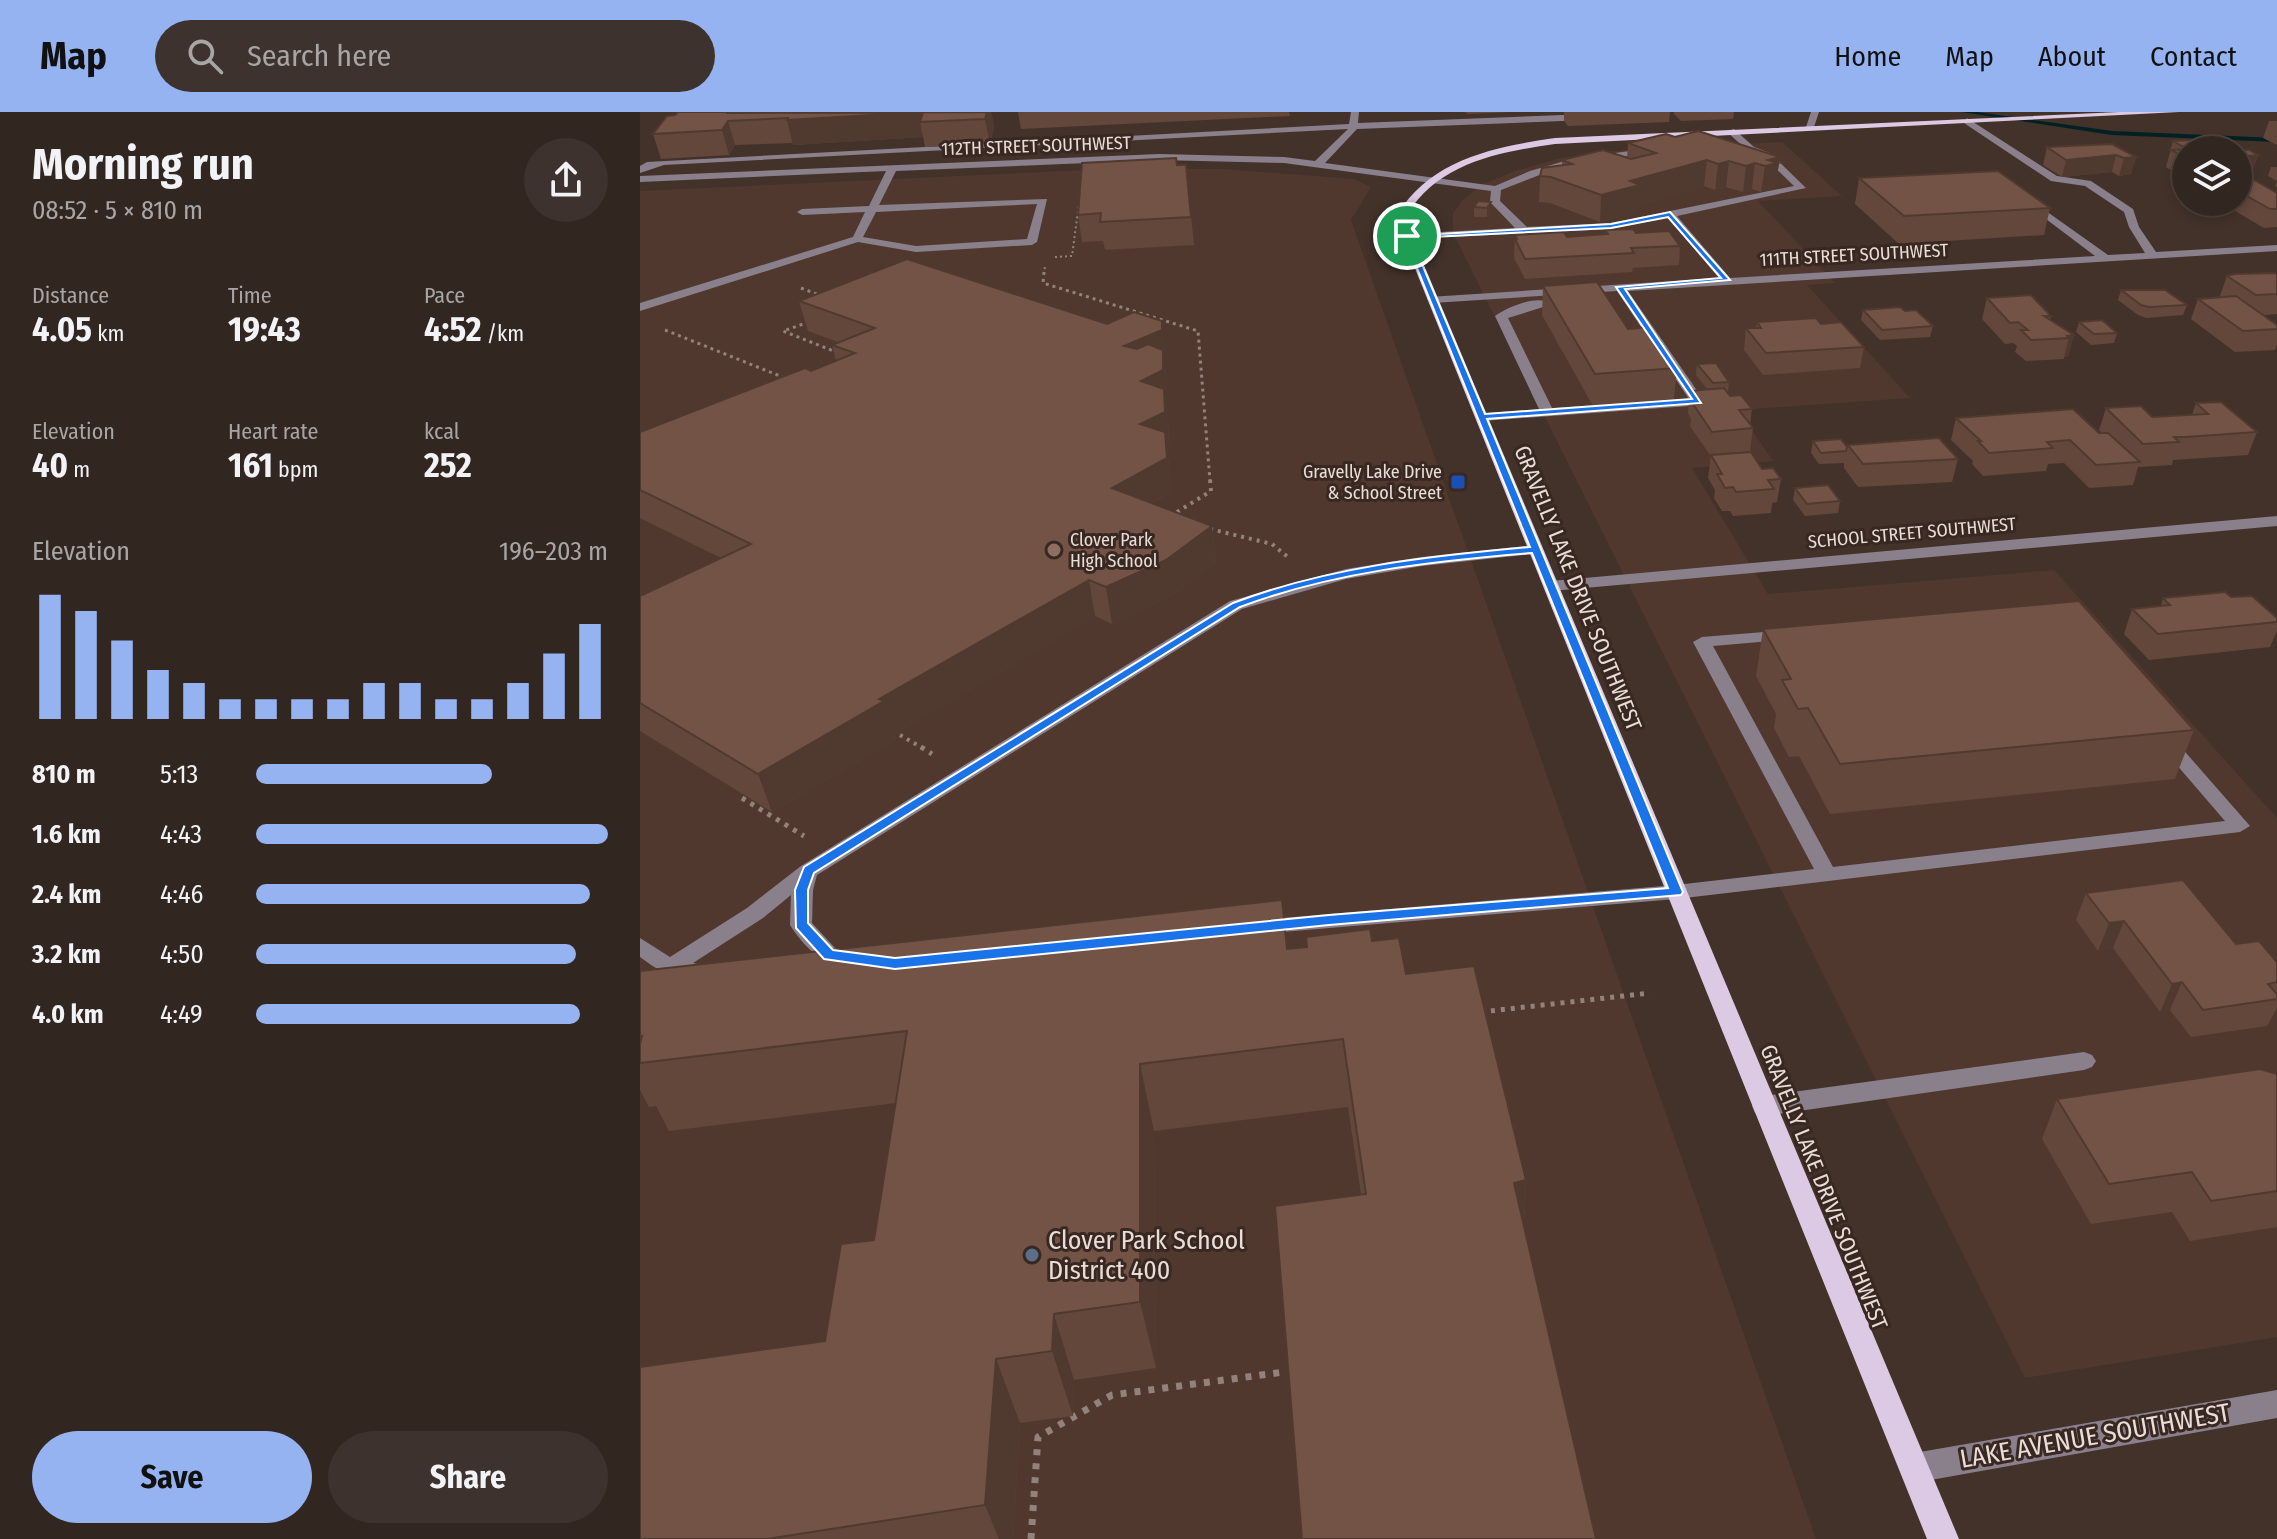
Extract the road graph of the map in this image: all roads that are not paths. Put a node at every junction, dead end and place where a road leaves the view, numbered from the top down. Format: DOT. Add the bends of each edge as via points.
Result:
graph roads {
  1 [pos="1355,112"];
  2 [pos="2127,112"];
  3 [pos="2175,112"];
  4 [pos="2060,114"];
  5 [pos="1598,116"];
  6 [pos="2093,116"];
  7 [pos="1812,120"];
  8 [pos="1967,121"];
  9 [pos="1353,126"];
  10 [pos="1733,140"];
  11 [pos="1021,146"];
  12 [pos="1751,149"];
  13 [pos="1662,150"];
  14 [pos="2015,152"];
  15 [pos="2029,152"];
  16 [pos="1009,162"];
  17 [pos="1318,164"];
  18 [pos="893,168"];
  19 [pos="640,170"];
  20 [pos="640,179"];
  21 [pos="1432,179"];
  22 [pos="1496,189"];
  23 [pos="873,208"];
  24 [pos="802,212"];
  25 [pos="1670,214"];
  26 [pos="2046,214"];
  27 [pos="1526,232"];
  28 [pos="1407,236"];
  29 [pos="857,239"];
  30 [pos="2277,248"];
  31 [pos="2152,255"];
  32 [pos="2105,258"];
  33 [pos="1714,265"];
  34 [pos="1728,265"];
  35 [pos="1726,280"];
  36 [pos="1620,287"];
  37 [pos="1536,298"];
  38 [pos="1433,299"];
  39 [pos="1629,299"];
  40 [pos="640,307"];
  41 [pos="1548,413"];
  42 [pos="1482,417"];
  43 [pos="2277,521"];
  44 [pos="1536,550"];
  45 [pos="1551,586"];
  46 [pos="1813,633"];
  47 [pos="2156,731"];
  48 [pos="808,871"];
  49 [pos="1827,874"];
  50 [pos="1676,892"];
  51 [pos="1235,929"];
  52 [pos="640,946"];
  53 [pos="670,968"];
  54 [pos="809,973"];
  55 [pos="724,976"];
  56 [pos="2084,1061"];
  57 [pos="1764,1106"];
  58 [pos="2277,1404"];
  59 [pos="1914,1468"];
  60 [pos="1943,1539"];
  1 -- 9 [label="street"];
  2 -- 6 [label="main road"];
  3 -- 6 [label="main road, GRAVELLY LAKE DRIVE SOUTHWEST"];
  4 -- 6 [label="main road, GRAVELLY LAKE DRIVE SOUTHWEST"];
  4 -- 8 [label="main road, GRAVELLY LAKE DRIVE SOUTHWEST"];
  5 -- 9 [label="street"];
  7 -- 8 [label="main road, GRAVELLY LAKE DRIVE SOUTHWEST"];
  7 -- 10 [label="main road, GRAVELLY LAKE DRIVE SOUTHWEST"];
  8 -- 14 [label="street"];
  9 -- 11 [label="street"];
  9 -- 17 [label="street"];
  10 -- 12 [label="street"];
  10 -- 12 [label="street"];
  10 -- 21 [label="main road, GRAVELLY LAKE DRIVE SOUTHWEST" via="1606,137 1527,145 1479,157"];
  11 -- 16 [label="street" via="1011,152"];
  11 -- 19 [label="street" via="664,162"];
  12 -- 25 [label="street" via="1767,155 1801,188"];
  13 -- 22 [label="street" via="1585,158"];
  14 -- 15 [label="street"];
  14 -- 31 [label="street" via="2054,179 2088,183 2129,211"];
  16 -- 17 [label="street, 112TH STREET SOUTHWEST" via="1159,157"];
  16 -- 18 [label="street, 112TH STREET SOUTHWEST"];
  17 -- 21 [label="street, 112TH STREET SOUTHWEST"];
  18 -- 20 [label="street, 112TH STREET SOUTHWEST"];
  18 -- 23 [label="street"];
  21 -- 22 [label="street, 112TH STREET SOUTHWEST"];
  21 -- 28 [label="main road, GRAVELLY LAKE DRIVE SOUTHWEST" via="1417,190 1402,215"];
  22 -- 27 [label="street" via="1495,202"];
  23 -- 24 [label="street"];
  23 -- 29 [label="street"];
  23 -- 29 [label="street" via="1043,201 1032,242 916,249"];
  25 -- 27 [label="street" via="1611,226"];
  25 -- 33 [label="street"];
  26 -- 32 [label="street"];
  27 -- 28 [label="street"];
  28 -- 38 [label="main road, GRAVELLY LAKE DRIVE SOUTHWEST"];
  29 -- 40 [label="street"];
  30 -- 31 [label="street, 111TH STREET SOUTHWEST"];
  31 -- 32 [label="street, 111TH STREET SOUTHWEST"];
  32 -- 35 [label="street, 111TH STREET SOUTHWEST" via="1757,272"];
  33 -- 34 [label="street"];
  33 -- 35 [label="street"];
  35 -- 36 [label="street, 111TH STREET SOUTHWEST"];
  36 -- 37 [label="street, 111TH STREET SOUTHWEST"];
  36 -- 39 [label="street"];
  37 -- 38 [label="street, 111TH STREET SOUTHWEST"];
  37 -- 39 [label="street"];
  37 -- 41 [label="street" via="1501,316"];
  38 -- 42 [label="main road, GRAVELLY LAKE DRIVE SOUTHWEST"];
  39 -- 41 [label="street" via="1698,402"];
  41 -- 42 [label="street"];
  42 -- 44 [label="main road, GRAVELLY LAKE DRIVE SOUTHWEST"];
  43 -- 45 [label="street, SCHOOL STREET SOUTHWEST"];
  44 -- 45 [label="main road, GRAVELLY LAKE DRIVE SOUTHWEST"];
  44 -- 48 [label="street" via="1330,577 1236,605"];
  45 -- 50 [label="main road, GRAVELLY LAKE DRIVE SOUTHWEST"];
  46 -- 49 [label="street" via="1702,642"];
  47 -- 49 [label="street" via="2240,826"];
  48 -- 53 [label="street"];
  48 -- 54 [label="street" via="801,925 829,955 868,963"];
  49 -- 50 [label="street"];
  50 -- 51 [label="street"];
  50 -- 57 [label="main road, GRAVELLY LAKE DRIVE SOUTHWEST"];
  52 -- 53 [label="street"];
  53 -- 55 [label="street"];
  56 -- 57 [label="street"];
  57 -- 59 [label="main road, GRAVELLY LAKE DRIVE SOUTHWEST"];
  58 -- 59 [label="street, LAKE AVENUE SOUTHWEST"];
  59 -- 60 [label="main road, GRAVELLY LAKE DRIVE SOUTHWEST"];
}
